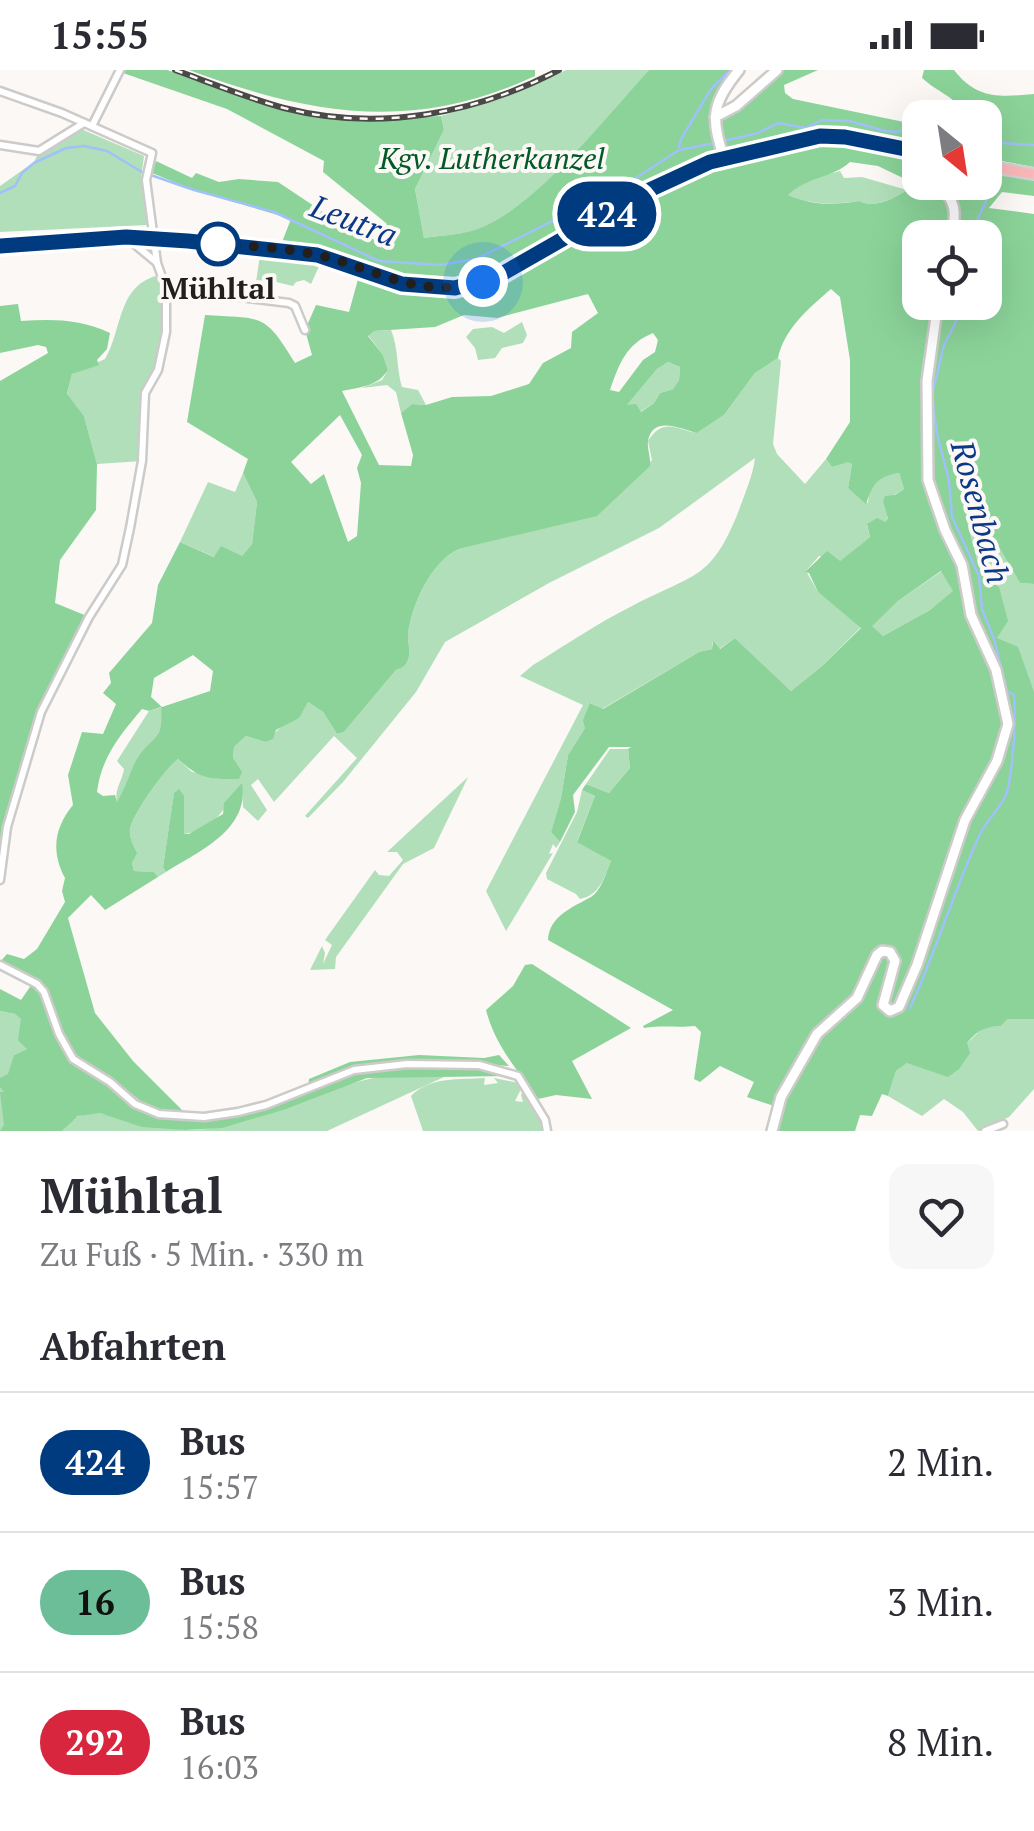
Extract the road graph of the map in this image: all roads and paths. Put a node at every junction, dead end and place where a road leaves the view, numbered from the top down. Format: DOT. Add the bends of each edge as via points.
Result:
graph roads {
  1 [pos="120,70"];
  2 [pos="739,70"];
  3 [pos="777,70"];
  4 [pos="0,91"];
  5 [pos="714,118"];
  6 [pos="88,124"];
  7 [pos="0,145"];
  8 [pos="902,149"];
  9 [pos="724,158"];
  10 [pos="1002,169"];
  11 [pos="1034,174"];
  12 [pos="126,237"];
  13 [pos="156,238"];
  14 [pos="0,246"];
  15 [pos="157,263"];
  16 [pos="166,288"];
  17 [pos="935,320"];
  18 [pos="305,330"];
  19 [pos="0,880"];
  20 [pos="0,965"];
  21 [pos="1003,1124"];
  22 [pos="546,1131"];
  23 [pos="772,1131"];
  24 [pos="985,1131"];
  1 -- 6 [label="street"];
  2 -- 5 [label="street" via="722,91"];
  3 -- 5 [label="street"];
  4 -- 6 [label="street"];
  5 -- 9 [label="street"];
  6 -- 7 [label="street" via="39,150"];
  6 -- 13 [label="street" via="152,153 146,180"];
  8 -- 9 [label="main road" via="820,136"];
  9 -- 13 [label="main road" via="666,180 483,282 402,284 317,255"];
  10 -- 11 [label="main road"];
  12 -- 13 [label="main road"];
  12 -- 14 [label="main road"];
  12 -- 15 [label="street"];
  13 -- 15 [label="street"];
  15 -- 16 [label="street"];
  16 -- 18 [label="street" via="289,302"];
  16 -- 19 [label="street" via="166,332 158,370 144,393 142,461 122,565 41,712 7,827"];
  17 -- 23 [label="street" via="927,380 928,480 962,565 975,628 998,676 1006,738 964,824 900,1007 890,1011 883,1005 895,961 882,951 857,998 817,1034 781,1096"];
  20 -- 22 [label="street" via="44,992 73,1059 159,1114 238,1112 354,1070 479,1065 518,1076"];
  21 -- 24 [label="street"];
}
